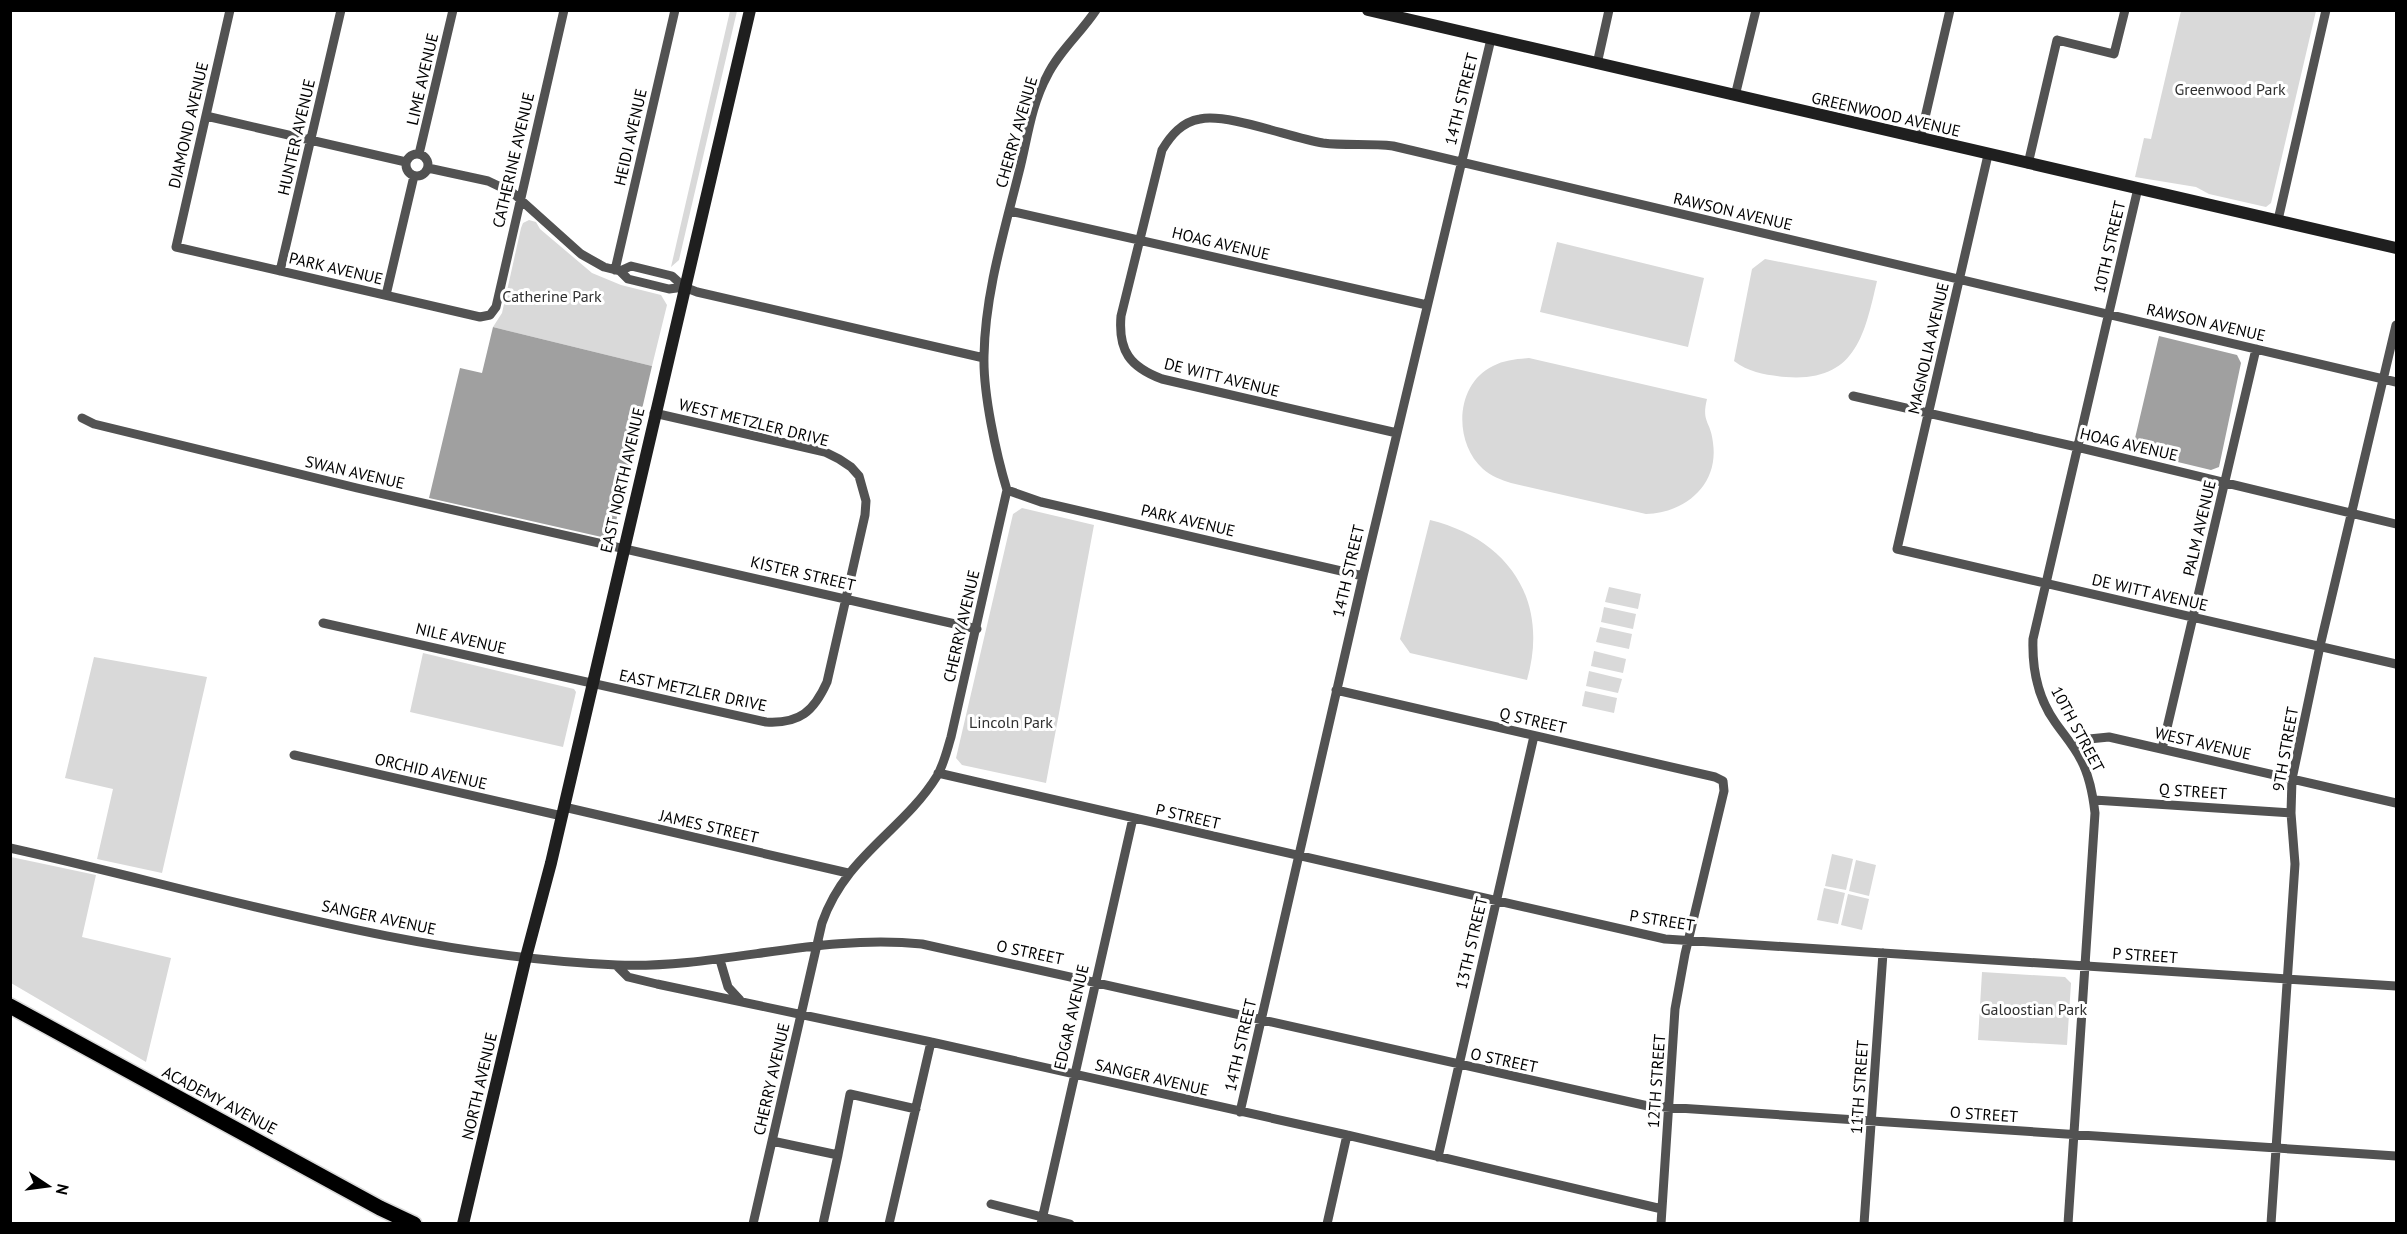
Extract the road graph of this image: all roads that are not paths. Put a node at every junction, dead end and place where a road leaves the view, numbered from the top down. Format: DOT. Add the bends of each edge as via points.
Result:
graph roads {
  1 [pos="230,10"];
  2 [pos="342,10"];
  3 [pos="453,10"];
  4 [pos="564,10"];
  5 [pos="675,10"];
  6 [pos="750,10"];
  7 [pos="1096,10"];
  8 [pos="1368,10"];
  9 [pos="1609,10"];
  10 [pos="1756,10"];
  11 [pos="1950,10"];
  12 [pos="2125,10"];
  13 [pos="2326,10"];
  14 [pos="1491,39"];
  15 [pos="1597,64"];
  16 [pos="1736,96"];
  17 [pos="206,116"];
  18 [pos="1920,139"];
  19 [pos="311,141"];
  20 [pos="419,154"];
  21 [pos="1988,155"];
  22 [pos="406,162"];
  23 [pos="1461,163"];
  24 [pos="2028,164"];
  25 [pos="428,168"];
  26 [pos="414,176"];
  27 [pos="2138,188"];
  28 [pos="519,198"];
  29 [pos="1010,211"];
  30 [pos="2278,220"];
  31 [pos="1139,240"];
  32 [pos="176,247"];
  33 [pos="2397,248"];
  34 [pos="280,271"];
  35 [pos="617,271"];
  36 [pos="1960,280"];
  37 [pos="684,287"];
  38 [pos="386,295"];
  39 [pos="1427,305"];
  40 [pos="490,315"];
  41 [pos="2109,315"];
  42 [pos="2397,325"];
  43 [pos="2256,349"];
  44 [pos="984,358"];
  45 [pos="2384,379"];
  46 [pos="2397,382"];
  47 [pos="1853,396"];
  48 [pos="654,413"];
  49 [pos="1929,414"];
  50 [pos="82,418"];
  51 [pos="1397,433"];
  52 [pos="2077,447"];
  53 [pos="2225,483"];
  54 [pos="1007,490"];
  55 [pos="2352,514"];
  56 [pos="2397,524"];
  57 [pos="623,549"];
  58 [pos="1897,549"];
  59 [pos="1363,576"];
  60 [pos="2046,583"];
  61 [pos="846,599"];
  62 [pos="2193,617"];
  63 [pos="323,623"];
  64 [pos="977,629"];
  65 [pos="2320,646"];
  66 [pos="2397,664"];
  67 [pos="592,683"];
  68 [pos="1336,690"];
  69 [pos="1534,736"];
  70 [pos="2074,747"];
  71 [pos="2162,749"];
  72 [pos="294,755"];
  73 [pos="938,773"];
  74 [pos="2292,779"];
  75 [pos="1723,781"];
  76 [pos="2094,800"];
  77 [pos="2397,803"];
  78 [pos="563,812"];
  79 [pos="2291,813"];
  80 [pos="1133,818"];
  81 [pos="10,848"];
  82 [pos="1298,857"];
  83 [pos="848,873"];
  84 [pos="1496,900"];
  85 [pos="1689,941"];
  86 [pos="817,944"];
  87 [pos="1882,953"];
  88 [pos="526,957"];
  89 [pos="720,960"];
  90 [pos="616,965"];
  91 [pos="2085,966"];
  92 [pos="2287,979"];
  93 [pos="1095,982"];
  94 [pos="2397,986"];
  95 [pos="740,1000"];
  96 [pos="10,1006"];
  97 [pos="801,1014"];
  98 [pos="1262,1020"];
  99 [pos="931,1042"];
  100 [pos="1458,1065"];
  101 [pos="1074,1075"];
  102 [pos="1669,1108"];
  103 [pos="916,1109"];
  104 [pos="1240,1112"];
  105 [pos="1871,1122"];
  106 [pos="1347,1135"];
  107 [pos="2073,1135"];
  108 [pos="772,1141"];
  109 [pos="2276,1148"];
  110 [pos="838,1155"];
  111 [pos="2397,1156"];
  112 [pos="1438,1157"];
  113 [pos="991,1204"];
  114 [pos="1662,1209"];
  115 [pos="1041,1220"];
  116 [pos="414,1224"];
  117 [pos="463,1224"];
  118 [pos="753,1224"];
  119 [pos="823,1224"];
  120 [pos="889,1224"];
  121 [pos="1070,1224"];
  122 [pos="1327,1224"];
  123 [pos="1661,1224"];
  124 [pos="1864,1224"];
  125 [pos="2068,1224"];
  126 [pos="2271,1224"];
  1 -- 17 [label="street, DIAMOND AVENUE"];
  2 -- 19 [label="street, HUNTER AVENUE"];
  3 -- 20 [label="street, LIME AVENUE"];
  4 -- 28 [label="street, CATHERINE AVENUE"];
  5 -- 35 [label="street, HEIDI AVENUE"];
  6 -- 37 [label="street, EAST NORTH AVENUE"];
  7 -- 29 [label="street, CHERRY AVENUE" via="1041,87"];
  8 -- 14 [label="street, GREENWOOD AVENUE"];
  9 -- 15 [label="street"];
  10 -- 16 [label="street"];
  11 -- 18 [label="street"];
  12 -- 24 [label="street" via="2114,54 2057,40"];
  13 -- 30 [label="street"];
  14 -- 15 [label="street, GREENWOOD AVENUE"];
  14 -- 23 [label="street, 14TH STREET"];
  15 -- 16 [label="street, GREENWOOD AVENUE"];
  16 -- 18 [label="street, GREENWOOD AVENUE"];
  17 -- 19 [label="street"];
  17 -- 32 [label="street, DIAMOND AVENUE"];
  18 -- 21 [label="street, GREENWOOD AVENUE"];
  19 -- 22 [label="street"];
  19 -- 34 [label="street, HUNTER AVENUE"];
  20 -- 22 [label="street"];
  20 -- 25 [label="street" via="427,160"];
  21 -- 24 [label="street, GREENWOOD AVENUE"];
  21 -- 36 [label="street, MAGNOLIA AVENUE"];
  22 -- 26 [label="street" via="407,171"];
  23 -- 31 [label="street, RAWSON AVENUE" via="1393,146 1326,143 1222,119 1200,119 1179,128 1162,150"];
  23 -- 36 [label="street, RAWSON AVENUE"];
  23 -- 39 [label="street, 14TH STREET"];
  24 -- 27 [label="street, GREENWOOD AVENUE"];
  25 -- 26 [label="street" via="424,174"];
  25 -- 28 [label="street" via="488,182"];
  26 -- 38 [label="street"];
  27 -- 30 [label="street, GREENWOOD AVENUE"];
  27 -- 41 [label="street, 10TH STREET"];
  28 -- 35 [label="street" via="581,254"];
  28 -- 40 [label="street, CATHERINE AVENUE" via="496,307"];
  29 -- 31 [label="street, HOAG AVENUE"];
  29 -- 44 [label="street, CHERRY AVENUE" via="988,313"];
  30 -- 33 [label="street, GREENWOOD AVENUE"];
  31 -- 39 [label="street, HOAG AVENUE"];
  31 -- 51 [label="street, DE WITT AVENUE" via="1120,329 1122,345 1136,366 1162,380"];
  32 -- 34 [label="street, PARK AVENUE"];
  34 -- 38 [label="street, PARK AVENUE"];
  35 -- 37 [label="street" via="631,266 672,276"];
  36 -- 41 [label="street, RAWSON AVENUE"];
  36 -- 49 [label="street, MAGNOLIA AVENUE"];
  37 -- 44 [label="street"];
  37 -- 48 [label="street, EAST NORTH AVENUE"];
  38 -- 40 [label="street, PARK AVENUE" via="480,317"];
  39 -- 51 [label="street, 14TH STREET"];
  41 -- 43 [label="street, RAWSON AVENUE"];
  41 -- 52 [label="street, 10TH STREET"];
  42 -- 45 [label="street, 9TH STREET"];
  43 -- 45 [label="street, RAWSON AVENUE"];
  43 -- 53 [label="street, PALM AVENUE"];
  44 -- 54 [label="street, CHERRY AVENUE"];
  45 -- 46 [label="street, RAWSON AVENUE"];
  45 -- 55 [label="street, 9TH STREET"];
  47 -- 49 [label="street, HOAG AVENUE"];
  48 -- 57 [label="street, EAST NORTH AVENUE"];
  48 -- 61 [label="street, WEST METZLER DRIVE" via="825,452 852,467 866,501"];
  49 -- 52 [label="street, HOAG AVENUE"];
  49 -- 58 [label="street, MAGNOLIA AVENUE"];
  50 -- 57 [label="street, SWAN AVENUE" via="105,427"];
  51 -- 59 [label="street, 14TH STREET"];
  52 -- 53 [label="street, HOAG AVENUE"];
  52 -- 60 [label="street, 10TH STREET"];
  53 -- 55 [label="street, HOAG AVENUE"];
  53 -- 62 [label="street, PALM AVENUE"];
  54 -- 59 [label="street, PARK AVENUE" via="1041,502"];
  54 -- 64 [label="street, CHERRY AVENUE"];
  55 -- 56 [label="street, HOAG AVENUE"];
  55 -- 65 [label="street, 9TH STREET"];
  57 -- 61 [label="street, KISTER STREET"];
  57 -- 67 [label="street, EAST NORTH AVENUE"];
  58 -- 60 [label="street, DE WITT AVENUE"];
  59 -- 68 [label="street, 14TH STREET"];
  60 -- 62 [label="street, DE WITT AVENUE"];
  60 -- 70 [label="street, 10TH STREET" via="2033,639 2034,669 2049,712"];
  61 -- 64 [label="street, KISTER STREET"];
  61 -- 67 [label="street, EAST METZLER DRIVE" via="827,682 819,700 797,719 766,722"];
  62 -- 65 [label="street, DE WITT AVENUE"];
  62 -- 71 [label="street, PALM AVENUE"];
  63 -- 67 [label="street, NILE AVENUE"];
  64 -- 73 [label="street, CHERRY AVENUE" via="951,737"];
  65 -- 66 [label="street, DE WITT AVENUE"];
  65 -- 74 [label="street, 9TH STREET"];
  67 -- 78 [label="street, EAST NORTH AVENUE"];
  68 -- 69 [label="street, Q STREET"];
  68 -- 82 [label="street, 14TH STREET"];
  69 -- 75 [label="street, Q STREET"];
  69 -- 84 [label="street, 13TH STREET"];
  70 -- 71 [label="street, WEST AVENUE" via="2089,739 2109,736"];
  70 -- 76 [label="street, 10TH STREET" via="2087,771"];
  71 -- 74 [label="street, WEST AVENUE"];
  72 -- 78 [label="street, ORCHID AVENUE"];
  73 -- 80 [label="street, P STREET"];
  73 -- 83 [label="street, CHERRY AVENUE" via="920,799"];
  74 -- 77 [label="street, WEST AVENUE"];
  74 -- 79 [label="street, 9TH STREET"];
  75 -- 85 [label="street, 12TH STREET" via="1724,791"];
  76 -- 79 [label="street, Q STREET"];
  76 -- 91 [label="street, 10TH STREET"];
  78 -- 83 [label="street, JAMES STREET"];
  78 -- 88 [label="street, EAST NORTH AVENUE"];
  79 -- 92 [label="street, 9TH STREET" via="2295,864"];
  80 -- 82 [label="street, P STREET"];
  80 -- 93 [label="street, EDGAR AVENUE"];
  81 -- 88 [label="street, SANGER AVENUE" via="354,928 483,954"];
  82 -- 84 [label="street, P STREET"];
  82 -- 98 [label="street, 14TH STREET"];
  83 -- 86 [label="street, CHERRY AVENUE" via="828,906"];
  84 -- 85 [label="street, P STREET" via="1665,939"];
  84 -- 100 [label="street, 13TH STREET"];
  85 -- 87 [label="street, P STREET"];
  85 -- 102 [label="street, 12TH STREET" via="1676,1009"];
  86 -- 89 [label="street, O STREET"];
  86 -- 93 [label="street, O STREET" via="922,944"];
  86 -- 97 [label="street, CHERRY AVENUE"];
  87 -- 91 [label="street, P STREET"];
  87 -- 105 [label="street, 11TH STREET"];
  88 -- 90 [label="street, SANGER AVENUE"];
  88 -- 117 [label="street, NORTH AVENUE"];
  89 -- 90 [label="street, O STREET"];
  89 -- 95 [label="street" via="728,987"];
  90 -- 95 [label="street, SANGER AVENUE" via="628,977 725,1000"];
  91 -- 92 [label="street, P STREET"];
  91 -- 107 [label="street, 10TH STREET"];
  92 -- 94 [label="street, P STREET"];
  92 -- 109 [label="street, 9TH STREET"];
  93 -- 98 [label="street, O STREET"];
  93 -- 101 [label="street, EDGAR AVENUE"];
  95 -- 97 [label="street, SANGER AVENUE"];
  96 -- 116 [label="main road, ACADEMY AVENUE"];
  97 -- 99 [label="street, SANGER AVENUE"];
  97 -- 108 [label="street, CHERRY AVENUE"];
  98 -- 100 [label="street, O STREET"];
  98 -- 104 [label="street, 14TH STREET"];
  99 -- 101 [label="street, SANGER AVENUE"];
  99 -- 103 [label="street"];
  100 -- 102 [label="street, O STREET" via="1629,1103"];
  100 -- 112 [label="street, 13TH STREET"];
  101 -- 104 [label="street, SANGER AVENUE"];
  101 -- 115 [label="street, EDGAR AVENUE"];
  102 -- 105 [label="street, O STREET"];
  102 -- 114 [label="street, 12TH STREET"];
  103 -- 110 [label="street" via="850,1094"];
  103 -- 120 [label="street"];
  104 -- 106 [label="street, SANGER AVENUE"];
  105 -- 107 [label="street, O STREET"];
  105 -- 124 [label="street, 11TH STREET"];
  106 -- 112 [label="street, SANGER AVENUE"];
  106 -- 122 [label="street"];
  107 -- 109 [label="street, O STREET"];
  107 -- 125 [label="street, 10TH STREET"];
  108 -- 110 [label="street"];
  108 -- 118 [label="street, CHERRY AVENUE"];
  109 -- 111 [label="street, O STREET"];
  109 -- 126 [label="street, 9TH STREET"];
  110 -- 119 [label="street"];
  112 -- 114 [label="street, SANGER AVENUE"];
  113 -- 115 [label="street"];
  114 -- 123 [label="street, 12TH STREET"];
  115 -- 121 [label="street"];
}
